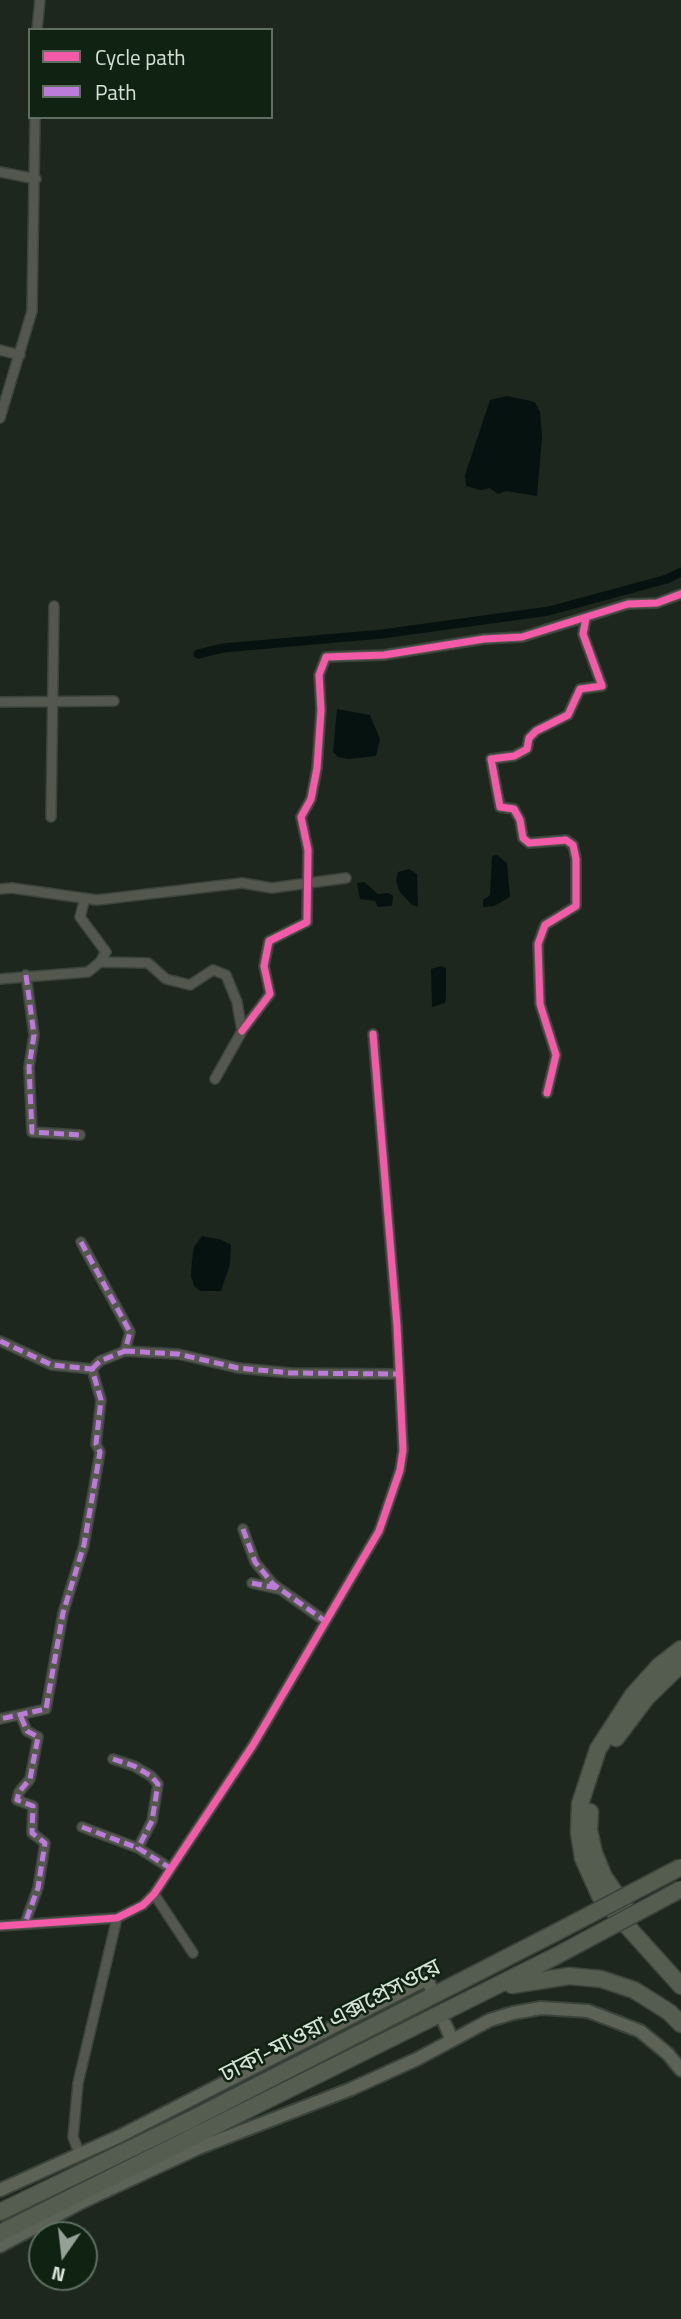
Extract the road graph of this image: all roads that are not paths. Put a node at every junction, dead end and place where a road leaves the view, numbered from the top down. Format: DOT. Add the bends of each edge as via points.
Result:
graph roads {
  1 [pos="40,0"];
  2 [pos="37,28"];
  3 [pos="35,119"];
  4 [pos="0,172"];
  5 [pos="36,180"];
  6 [pos="0,350"];
  7 [pos="20,355"];
  8 [pos="0,418"];
  9 [pos="681,594"];
  10 [pos="54,606"];
  11 [pos="586,618"];
  12 [pos="114,701"];
  13 [pos="0,702"];
  14 [pos="53,702"];
  15 [pos="51,817"];
  16 [pos="345,878"];
  17 [pos="308,885"];
  18 [pos="0,890"];
  19 [pos="85,898"];
  20 [pos="100,962"];
  21 [pos="26,975"];
  22 [pos="0,979"];
  23 [pos="242,1031"];
  24 [pos="373,1034"];
  25 [pos="215,1079"];
  26 [pos="547,1093"];
  27 [pos="80,1135"];
  28 [pos="81,1242"];
  29 [pos="0,1341"];
  30 [pos="125,1351"];
  31 [pos="92,1369"];
  32 [pos="399,1374"];
  33 [pos="243,1529"];
  34 [pos="252,1583"];
  35 [pos="280,1589"];
  36 [pos="325,1621"];
  37 [pos="681,1648"];
  38 [pos="681,1664"];
  39 [pos="21,1717"];
  40 [pos="0,1719"];
  41 [pos="113,1759"];
  42 [pos="82,1827"];
  43 [pos="138,1848"];
  44 [pos="681,1867"];
  45 [pos="170,1868"];
  46 [pos="681,1889"];
  47 [pos="154,1894"];
  48 [pos="117,1918"];
  49 [pos="25,1923"];
  50 [pos="0,1926"];
  51 [pos="193,1953"];
  52 [pos="681,1971"];
  53 [pos="681,1986"];
  54 [pos="430,1988"];
  55 [pos="485,1992"];
  56 [pos="445,2024"];
  57 [pos="681,2024"];
  58 [pos="452,2039"];
  59 [pos="681,2070"];
  60 [pos="80,2155"];
  61 [pos="0,2190"];
  62 [pos="0,2212"];
  63 [pos="0,2233"];
  64 [pos="0,2246"];
  1 -- 2 [label="street"];
  3 -- 5 [label="street"];
  4 -- 5 [label="street"];
  5 -- 7 [label="street" via="32,312"];
  6 -- 7 [label="street"];
  7 -- 8 [label="street"];
  9 -- 11 [label="street"];
  10 -- 14 [label="street"];
  11 -- 17 [label="street" via="522,637 384,655 326,657 318,675 317,768 301,817 308,850"];
  11 -- 26 [label="street" via="583,634 602,686 580,689 568,715 536,732 527,749 491,759 500,807 514,809 523,838 529,843 566,840 573,845 576,906 545,925 538,944 540,1004 556,1055"];
  12 -- 14 [label="street"];
  13 -- 14 [label="street"];
  14 -- 15 [label="street"];
  16 -- 17 [label="street"];
  17 -- 19 [label="street" via="272,888 242,883"];
  17 -- 23 [label="street" via="307,922 269,941 264,966 270,994"];
  18 -- 19 [label="street"];
  19 -- 20 [label="street" via="80,917 106,952"];
  20 -- 21 [label="street" via="88,972"];
  20 -- 23 [label="street" via="148,963 166,979 190,985 213,970 226,975"];
  21 -- 22 [label="street"];
  21 -- 27 [label="street" via="34,1035 29,1067 33,1132"];
  23 -- 25 [label="street"];
  24 -- 32 [label="street"];
  28 -- 30 [label="street" via="130,1332"];
  29 -- 31 [label="street" via="52,1365"];
  30 -- 31 [label="street"];
  30 -- 32 [label="street" via="178,1354 238,1368 291,1373"];
  31 -- 39 [label="street" via="101,1400 96,1444 100,1452 84,1545 62,1613 46,1709"];
  32 -- 36 [label="street" via="400,1470 379,1531"];
  33 -- 35 [label="street" via="255,1562"];
  34 -- 35 [label="street"];
  35 -- 36 [label="street"];
  36 -- 45 [label="street" via="253,1745"];
  37 -- 53 [label="highway" via="633,1695 598,1748 580,1804 579,1833 583,1858 600,1896"];
  38 -- 52 [label="highway" via="647,1697 610,1749 590,1806 589,1830 604,1877"];
  39 -- 40 [label="street"];
  39 -- 49 [label="street" via="27,1731 38,1737 30,1779 17,1800 33,1806 32,1833 45,1843 35,1902"];
  41 -- 43 [label="street" via="134,1766 158,1784 152,1821"];
  42 -- 43 [label="street"];
  43 -- 45 [label="street"];
  44 -- 62 [label="highway, ঢাকা-মাওয়া এক্সপ্রেসওয়ে, bridge" via="192,2119"];
  45 -- 47 [label="street"];
  46 -- 55 [label="highway, ঢাকা-মাওয়া এক্সপ্রেসওয়ে, bridge"];
  47 -- 48 [label="street" via="130,1914"];
  47 -- 51 [label="street"];
  48 -- 49 [label="street"];
  48 -- 60 [label="street" via="78,2083 73,2137"];
  49 -- 50 [label="street"];
  54 -- 60 [label="main road" via="427,1979"];
  55 -- 57 [label="highway" via="569,1976 601,1979 634,1990"];
  55 -- 63 [label="highway, ঢাকা-মাওয়া এক্সপ্রেসওয়ে"];
  56 -- 58 [label="main road"];
  58 -- 59 [label="main road" via="513,2013 541,2008 588,2011 640,2031"];
  58 -- 64 [label="main road" via="418,2060 351,2089 183,2155"];
  60 -- 61 [label="main road"];
}
